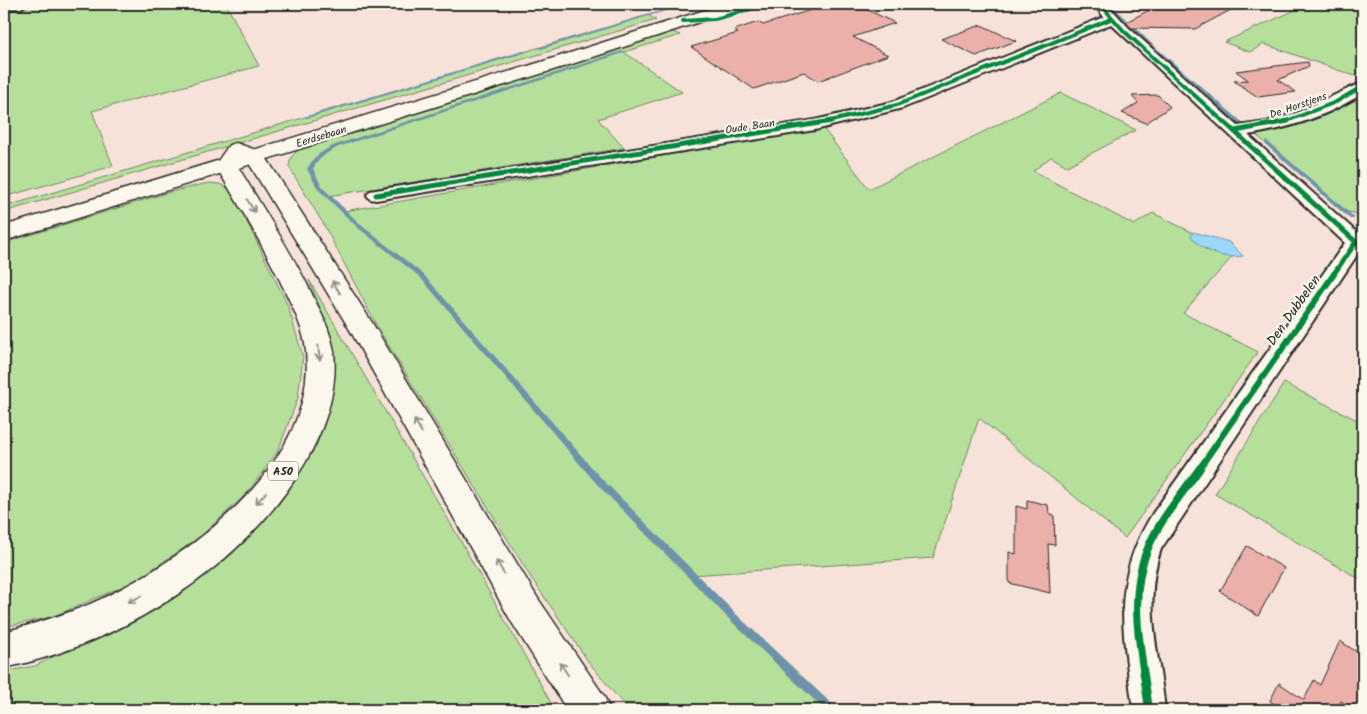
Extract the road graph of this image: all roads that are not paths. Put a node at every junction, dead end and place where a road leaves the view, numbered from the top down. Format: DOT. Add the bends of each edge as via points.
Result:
graph roads {
  1 [pos="21,4"];
  2 [pos="739,4"];
  3 [pos="1100,4"];
  4 [pos="4,5"];
  5 [pos="1111,19"];
  6 [pos="1363,86"];
  7 [pos="1235,131"];
  8 [pos="239,157"];
  9 [pos="376,195"];
  10 [pos="4,219"];
  11 [pos="4,234"];
  12 [pos="1360,245"];
  13 [pos="4,650"];
  14 [pos="590,710"];
  15 [pos="1149,710"];
  1 -- 4 [label="street"];
  2 -- 8 [label="main road, Eerdsebaan" via="638,35 508,67"];
  3 -- 5 [label="street, Den Dubbelen"];
  5 -- 7 [label="street, Den Dubbelen"];
  5 -- 9 [label="street, Oude Baan" via="914,99 855,117"];
  6 -- 7 [label="street, De Horstjens" via="1331,105 1256,130"];
  7 -- 12 [label="street, Den Dubbelen"];
  8 -- 10 [label="main road, Eerdsebaan"];
  8 -- 11 [label="main road, Eerdsebaan"];
  8 -- 13 [label="main road, A50, one-way" via="279,252 315,325 320,355 319,390 297,452 236,526 192,565 140,597 89,622"];
  14 -- 8 [label="main road, one-way" via="524,609 362,328"];
  12 -- 15 [label="street, Den Dubbelen" via="1163,521 1145,553 1138,607"];
}
